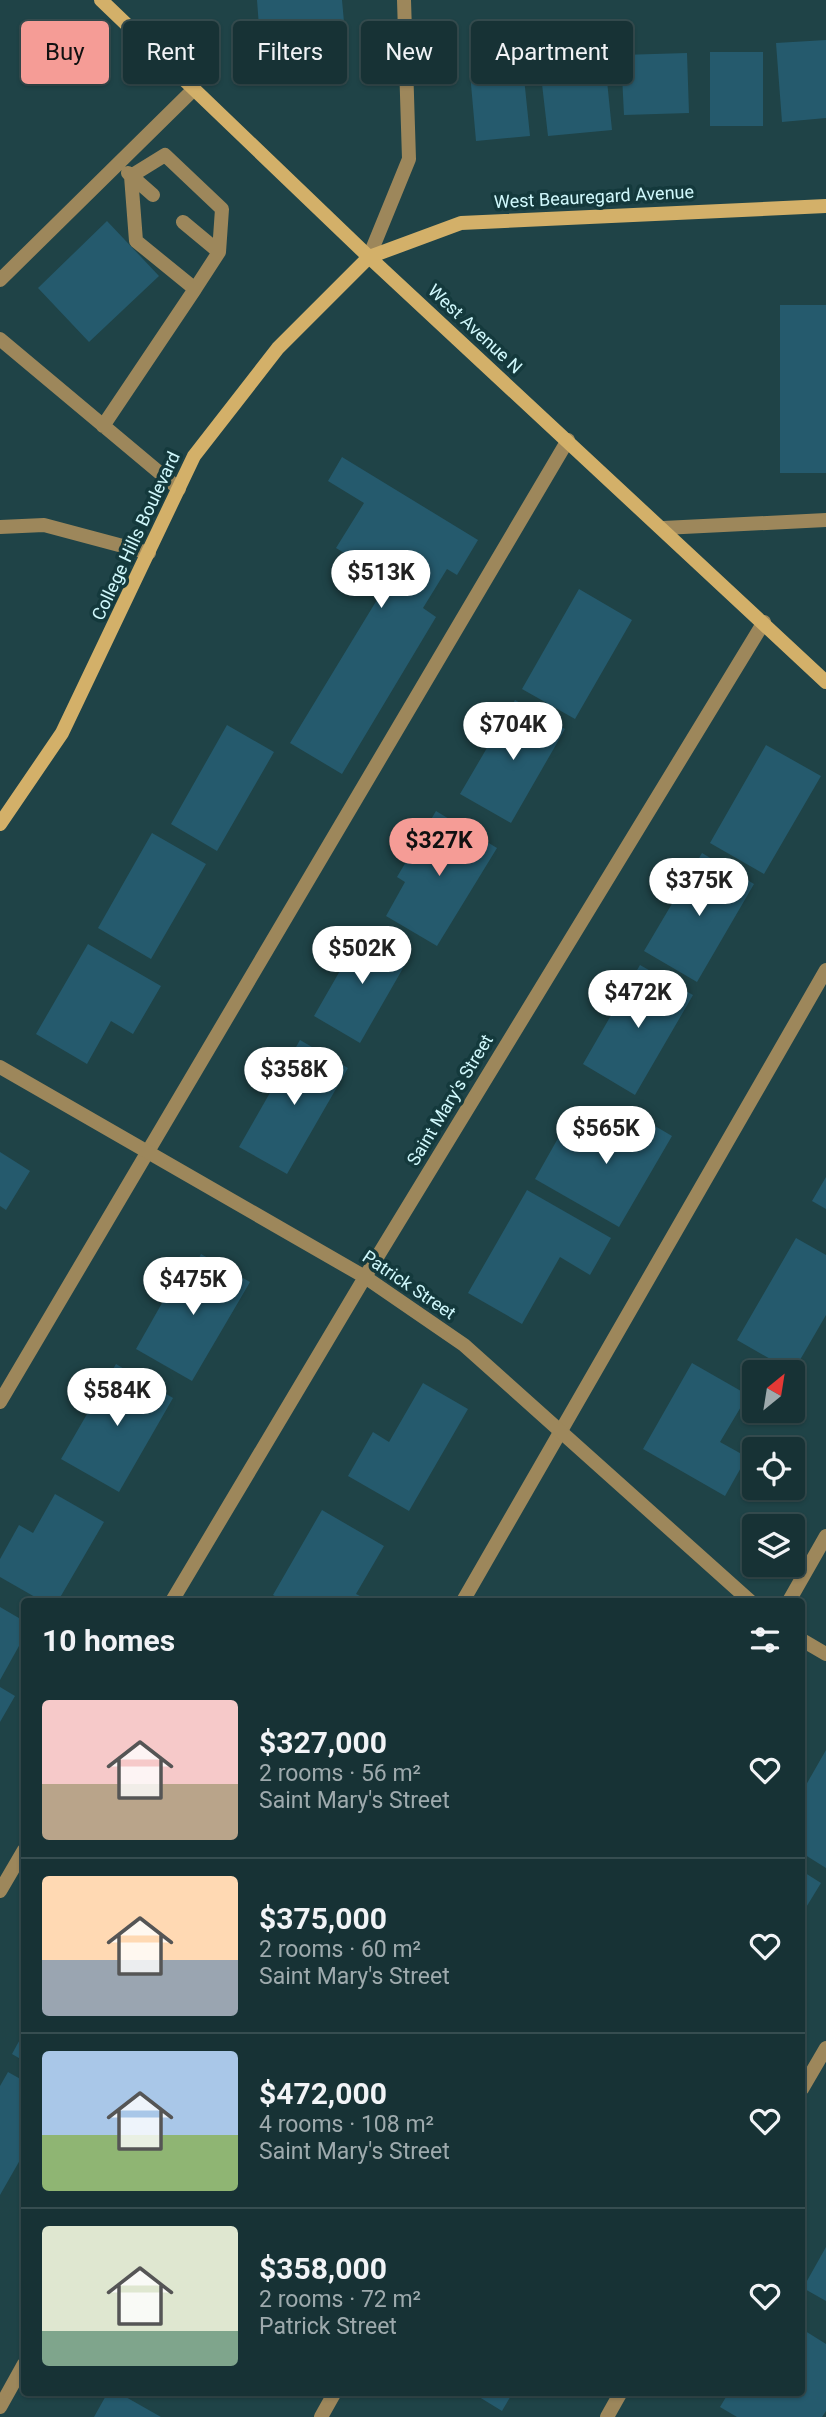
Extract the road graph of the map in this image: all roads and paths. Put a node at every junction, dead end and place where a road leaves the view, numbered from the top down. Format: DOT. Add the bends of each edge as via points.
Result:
graph roads {
  1 [pos="101,0"];
  2 [pos="404,0"];
  3 [pos="194,89"];
  4 [pos="117,162"];
  5 [pos="131,176"];
  6 [pos="153,195"];
  7 [pos="826,206"];
  8 [pos="183,222"];
  9 [pos="219,252"];
  10 [pos="369,257"];
  11 [pos="0,280"];
  12 [pos="195,289"];
  13 [pos="0,339"];
  14 [pos="103,426"];
  15 [pos="568,440"];
  16 [pos="179,489"];
  17 [pos="826,520"];
  18 [pos="0,527"];
  19 [pos="663,528"];
  20 [pos="149,553"];
  21 [pos="764,622"];
  22 [pos="826,682"];
  23 [pos="0,824"];
  24 [pos="826,970"];
  25 [pos="0,1067"];
  26 [pos="147,1151"];
  27 [pos="365,1277"];
  28 [pos="0,1402"];
  29 [pos="560,1432"];
  30 [pos="826,1536"];
  31 [pos="174,1598"];
  32 [pos="465,1598"];
  33 [pos="747,1598"];
  34 [pos="791,1598"];
  35 [pos="805,1642"];
  36 [pos="826,1654"];
  37 [pos="21,1855"];
  38 [pos="0,1891"];
  39 [pos="826,2048"];
  40 [pos="805,2084"];
  41 [pos="21,2369"];
  42 [pos="333,2396"];
  43 [pos="619,2396"];
  44 [pos="0,2407"];
  45 [pos="321,2417"];
  46 [pos="607,2417"];
  1 -- 3 [label="street, West Avenue N"];
  2 -- 10 [label="street" via="409,159"];
  3 -- 4 [label="street"];
  3 -- 10 [label="street, West Avenue N"];
  4 -- 5 [label="street"];
  4 -- 11 [label="street"];
  5 -- 6 [label="street"];
  5 -- 9 [label="street" via="165,155 222,209"];
  5 -- 12 [label="street" via="136,240"];
  7 -- 10 [label="street, West Beauregard Avenue" via="461,223"];
  8 -- 9 [label="street"];
  9 -- 12 [label="street"];
  10 -- 15 [label="street, West Avenue N"];
  10 -- 16 [label="street, College Hills Boulevard" via="278,348 194,456"];
  12 -- 14 [label="street"];
  13 -- 14 [label="street"];
  14 -- 16 [label="street"];
  15 -- 19 [label="street, West Avenue N"];
  15 -- 26 [label="street"];
  16 -- 20 [label="street, College Hills Boulevard"];
  17 -- 19 [label="street"];
  18 -- 20 [label="street" via="44,525"];
  19 -- 21 [label="street, West Avenue N"];
  20 -- 23 [label="street, College Hills Boulevard" via="62,733"];
  21 -- 22 [label="street, West Avenue N"];
  21 -- 27 [label="street, Saint Mary's Street"];
  24 -- 29 [label="street"];
  25 -- 26 [label="street, Patrick Street"];
  26 -- 27 [label="street, Patrick Street"];
  26 -- 28 [label="street"];
  27 -- 29 [label="street, Patrick Street" via="464,1345"];
  27 -- 31 [label="street, Saint Mary's Street"];
  29 -- 32 [label="street"];
  29 -- 33 [label="street, Patrick Street"];
  30 -- 34 [label="street"];
  35 -- 36 [label="street"];
  37 -- 38 [label="street"];
  39 -- 40 [label="street"];
  41 -- 44 [label="street"];
  42 -- 45 [label="street"];
  43 -- 46 [label="street"];
}
